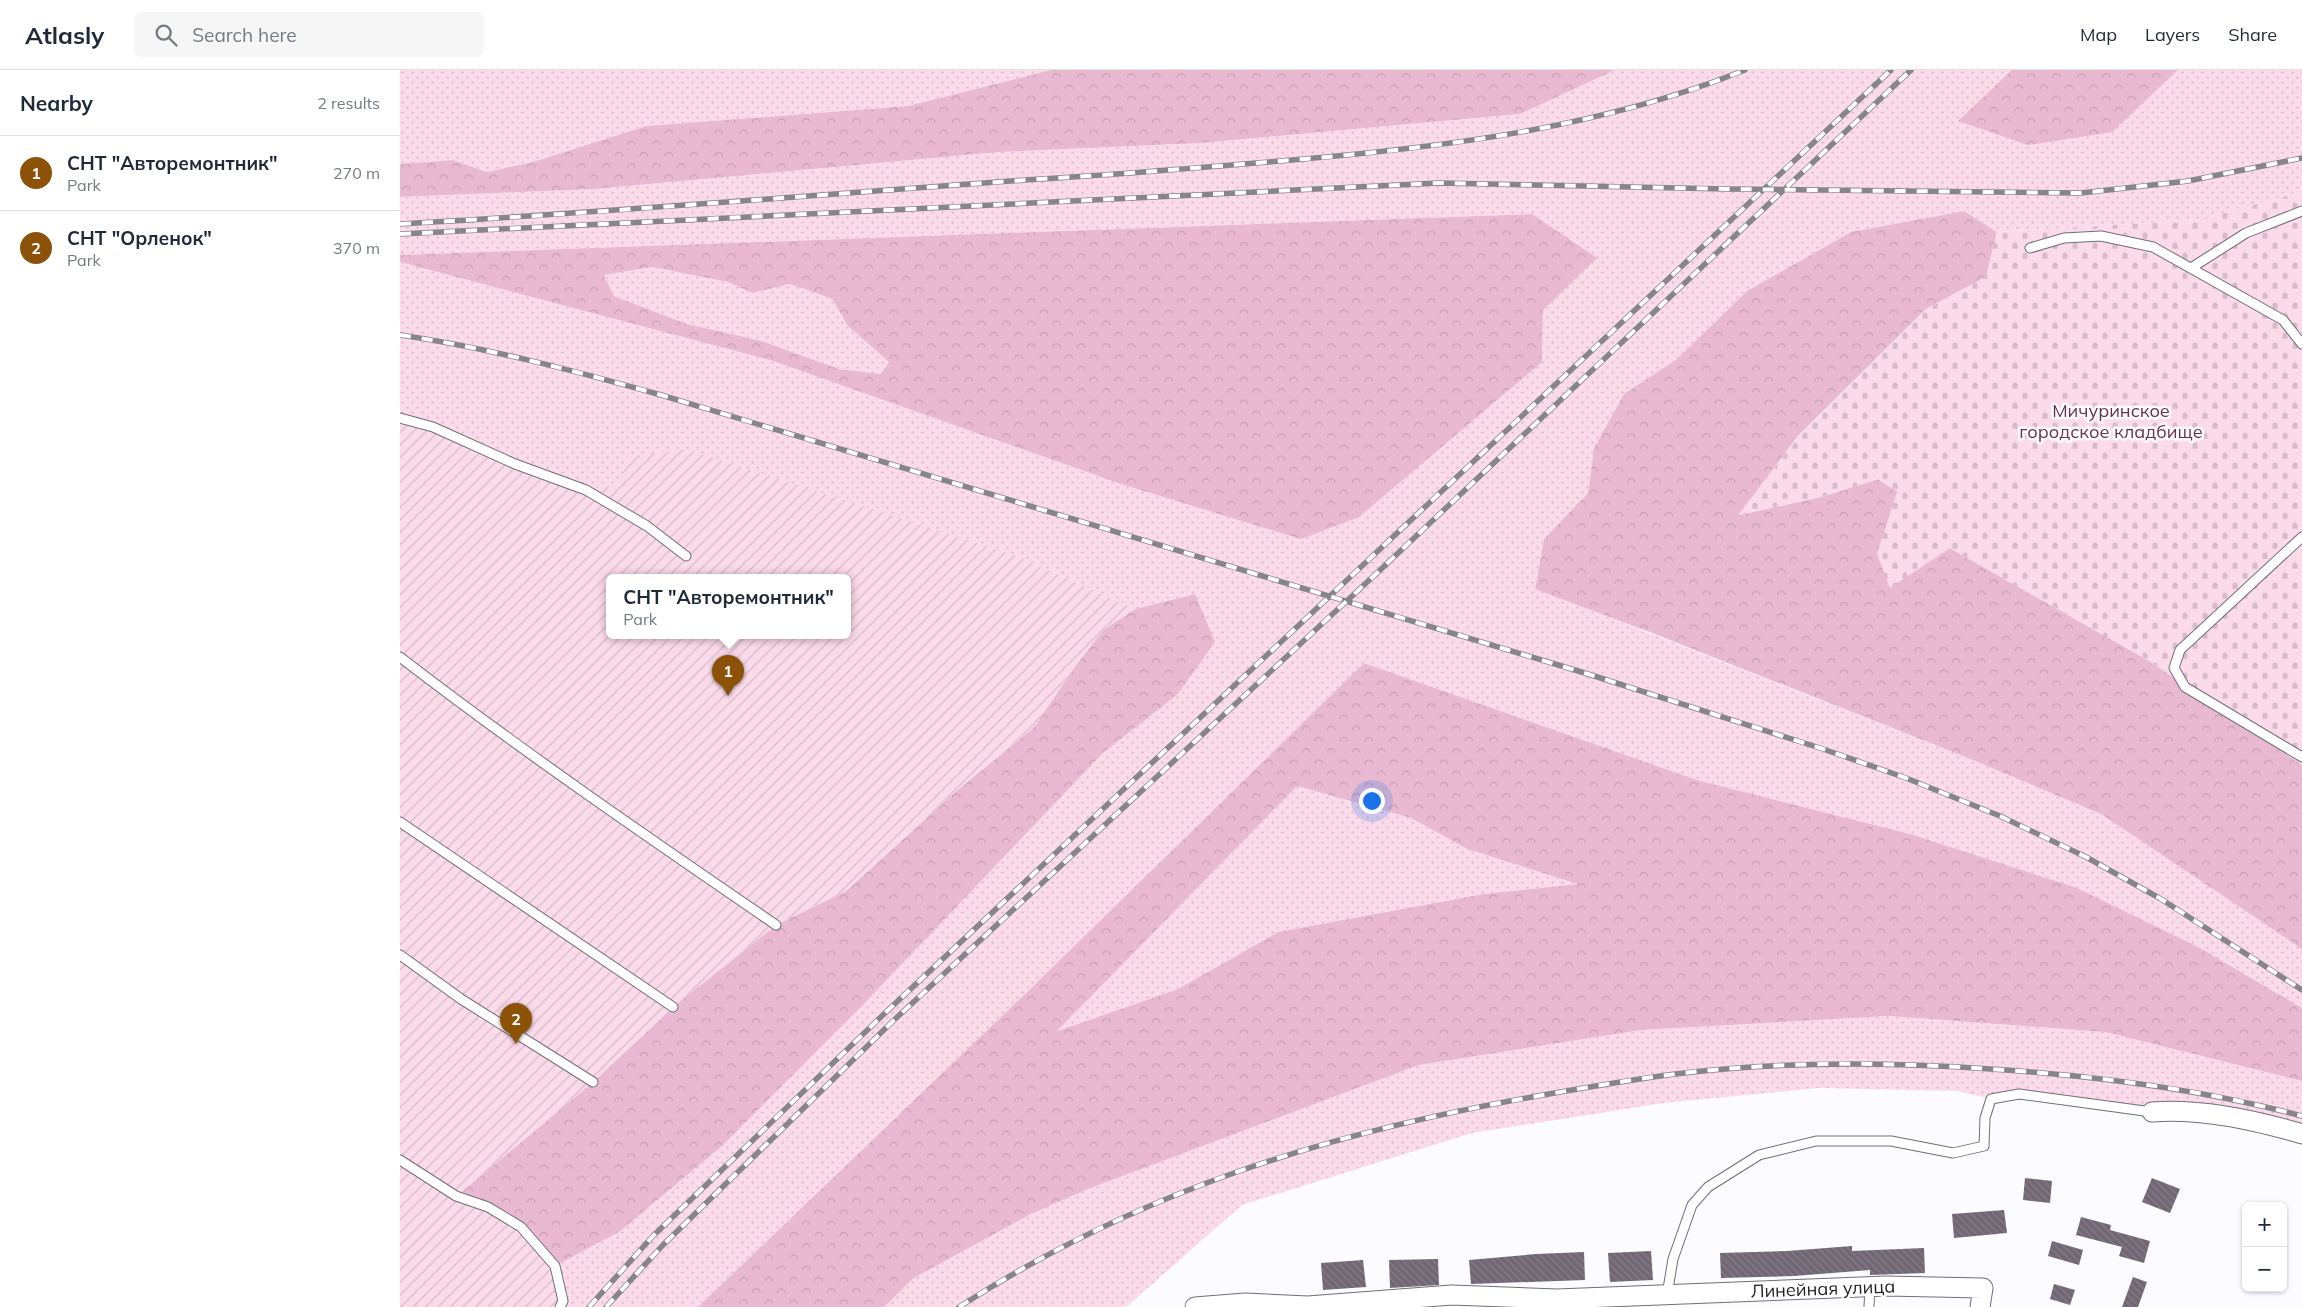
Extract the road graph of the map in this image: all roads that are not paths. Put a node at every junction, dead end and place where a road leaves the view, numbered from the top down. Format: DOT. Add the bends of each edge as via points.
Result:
graph roads {
  1 [pos="2302,211"];
  2 [pos="2030,248"];
  3 [pos="2191,268"];
  4 [pos="2302,344"];
  5 [pos="400,418"];
  6 [pos="2302,536"];
  7 [pos="686,556"];
  8 [pos="400,656"];
  9 [pos="2302,757"];
  10 [pos="400,822"];
  11 [pos="776,925"];
  12 [pos="400,955"];
  13 [pos="673,1007"];
  14 [pos="593,1082"];
  15 [pos="2152,1112"];
  16 [pos="2302,1134"];
  17 [pos="400,1160"];
  18 [pos="1870,1286"];
  19 [pos="1667,1295"];
  20 [pos="1757,1299"];
  21 [pos="1557,1303"];
  22 [pos="1360,1305"];
  23 [pos="560,1307"];
  24 [pos="1195,1307"];
  25 [pos="1869,1307"];
  26 [pos="1980,1307"];
  1 -- 3 [label="lane" via="2246,233"];
  2 -- 3 [label="lane" via="2064,238 2101,236 2153,246"];
  3 -- 4 [label="lane" via="2283,320"];
  5 -- 7 [label="lane" via="434,427 515,464 586,490 647,526"];
  6 -- 9 [label="lane" via="2180,650 2174,668 2184,687"];
  8 -- 11 [label="lane" via="487,723"];
  10 -- 13 [label="lane"];
  12 -- 14 [label="lane" via="461,999"];
  15 -- 16 [label="street" via="2176,1110 2220,1116 2278,1126"];
  15 -- 19 [label="lane" via="2019,1094 1991,1099 1985,1118 1984,1146 1953,1152 1892,1141 1816,1141 1759,1156 1708,1187 1692,1205 1673,1259"];
  17 -- 23 [label="lane" via="456,1196 488,1208 521,1227 556,1266 563,1301"];
  18 -- 20 [label="street, Линейная улица"];
  18 -- 25 [label="lane"];
  18 -- 26 [label="street, Линейная улица" via="1983,1288"];
  19 -- 20 [label="street, Линейная улица"];
  19 -- 21 [label="street, Линейная улица"];
  21 -- 22 [label="street, Линейная улица" via="1452,1295"];
  22 -- 24 [label="street, Линейная улица" via="1245,1303"];
}
